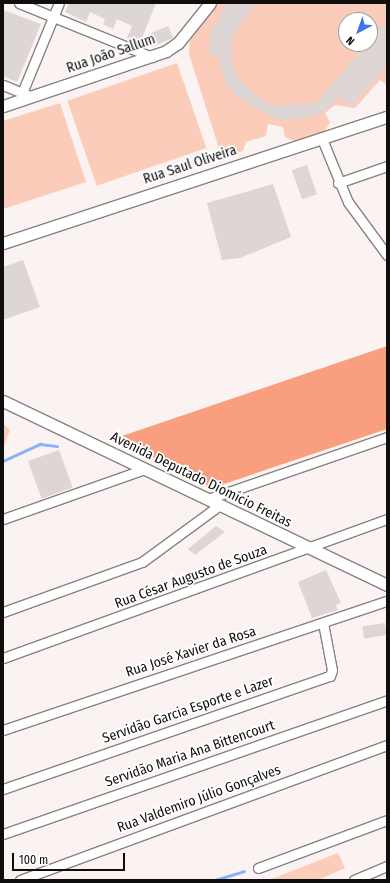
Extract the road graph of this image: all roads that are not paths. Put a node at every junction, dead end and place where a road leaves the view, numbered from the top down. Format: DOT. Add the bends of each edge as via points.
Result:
graph roads {
  1 [pos="19,3"];
  2 [pos="59,3"];
  3 [pos="210,3"];
  4 [pos="54,17"];
  5 [pos="152,57"];
  6 [pos="3,85"];
  7 [pos="27,94"];
  8 [pos="3,106"];
  9 [pos="387,117"];
  10 [pos="322,139"];
  11 [pos="387,166"];
  12 [pos="338,183"];
  13 [pos="3,243"];
  14 [pos="387,255"];
  15 [pos="3,401"];
  16 [pos="387,438"];
  17 [pos="144,469"];
  18 [pos="208,499"];
  19 [pos="220,505"];
  20 [pos="3,519"];
  21 [pos="387,519"];
  22 [pos="310,549"];
  23 [pos="387,585"];
  24 [pos="387,601"];
  25 [pos="3,612"];
  26 [pos="323,623"];
  27 [pos="3,658"];
  28 [pos="387,700"];
  29 [pos="3,730"];
  30 [pos="387,745"];
  31 [pos="3,789"];
  32 [pos="387,820"];
  33 [pos="3,834"];
  34 [pos="387,866"];
  35 [pos="258,868"];
  36 [pos="20,880"];
  37 [pos="354,880"];
  1 -- 4 [label="street"];
  2 -- 4 [label="street"];
  3 -- 5 [label="street, Rua João Sallum" via="178,43"];
  4 -- 5 [label="street"];
  4 -- 7 [label="street"];
  5 -- 7 [label="street, Rua João Sallum"];
  6 -- 7 [label="street"];
  7 -- 8 [label="street, Rua João Sallum"];
  9 -- 10 [label="street, Rua Saul Oliveira"];
  10 -- 12 [label="street"];
  10 -- 13 [label="street, Rua Saul Oliveira"];
  11 -- 12 [label="street"];
  12 -- 14 [label="street" via="361,221"];
  15 -- 17 [label="street, Avenida Deputado Diomício Freitas"];
  16 -- 18 [label="street"];
  17 -- 18 [label="street, Avenida Deputado Diomício Freitas"];
  17 -- 20 [label="street"];
  18 -- 19 [label="street, Avenida Deputado Diomício Freitas"];
  19 -- 22 [label="street, Avenida Deputado Diomício Freitas"];
  19 -- 25 [label="street" via="142,562"];
  21 -- 22 [label="street, Rua César Augusto de Souza"];
  22 -- 23 [label="street, Avenida Deputado Diomício Freitas"];
  22 -- 27 [label="street, Rua César Augusto de Souza"];
  24 -- 26 [label="street, Rua José Xavier da Rosa"];
  26 -- 29 [label="street, Rua José Xavier da Rosa"];
  26 -- 31 [label="street, Servidão Garcia Esporte e Lazer" via="332,670 330,676"];
  28 -- 33 [label="street, Servidão Maria Ana Bittencourt"];
  30 -- 36 [label="street, Rua Valdemiro Júlio Gonçalves"];
  32 -- 35 [label="street"];
  34 -- 37 [label="street"];
}
